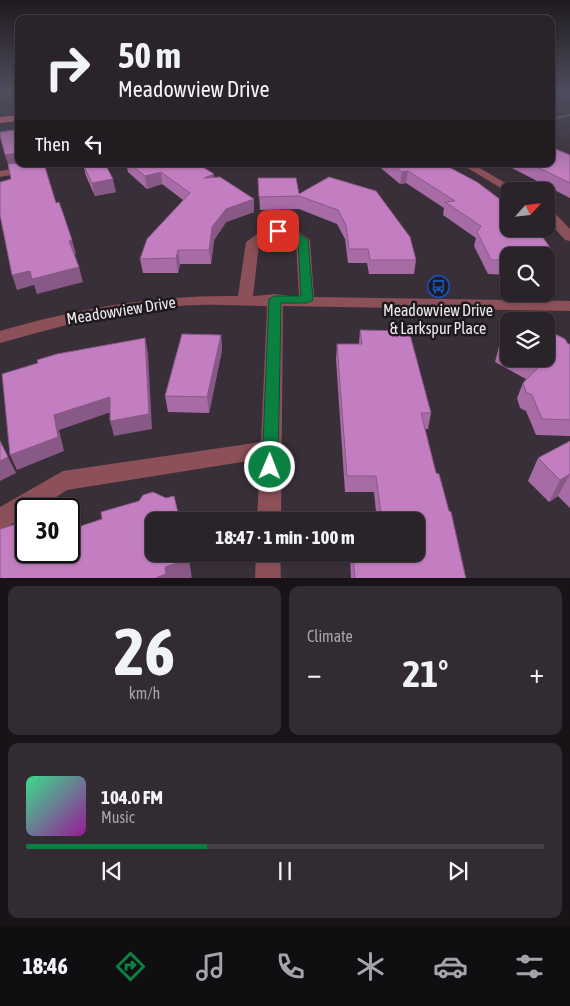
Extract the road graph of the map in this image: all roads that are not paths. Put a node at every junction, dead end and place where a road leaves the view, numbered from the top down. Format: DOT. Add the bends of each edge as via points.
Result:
graph roads {
  1 [pos="38,167"];
  2 [pos="471,167"];
  3 [pos="0,174"];
  4 [pos="500,184"];
  5 [pos="555,221"];
  6 [pos="570,237"];
  7 [pos="245,299"];
  8 [pos="275,299"];
  9 [pos="307,300"];
  10 [pos="570,306"];
  11 [pos="0,337"];
  12 [pos="270,449"];
  13 [pos="269,512"];
  14 [pos="0,520"];
  15 [pos="268,562"];
  16 [pos="268,578"];
  1 -- 3 [label="street"];
  2 -- 4 [label="street"];
  5 -- 6 [label="street"];
  7 -- 8 [label="street, Meadowview Drive"];
  7 -- 9 [label="street" via="253,242 267,232 278,231 290,232 303,240"];
  7 -- 11 [label="street, Meadowview Drive" via="156,302 94,312"];
  8 -- 9 [label="street, Meadowview Drive"];
  8 -- 12 [label="street"];
  9 -- 10 [label="street, Meadowview Drive"];
  12 -- 13 [label="street"];
  12 -- 14 [label="street" via="63,481"];
  15 -- 16 [label="street"];
}
